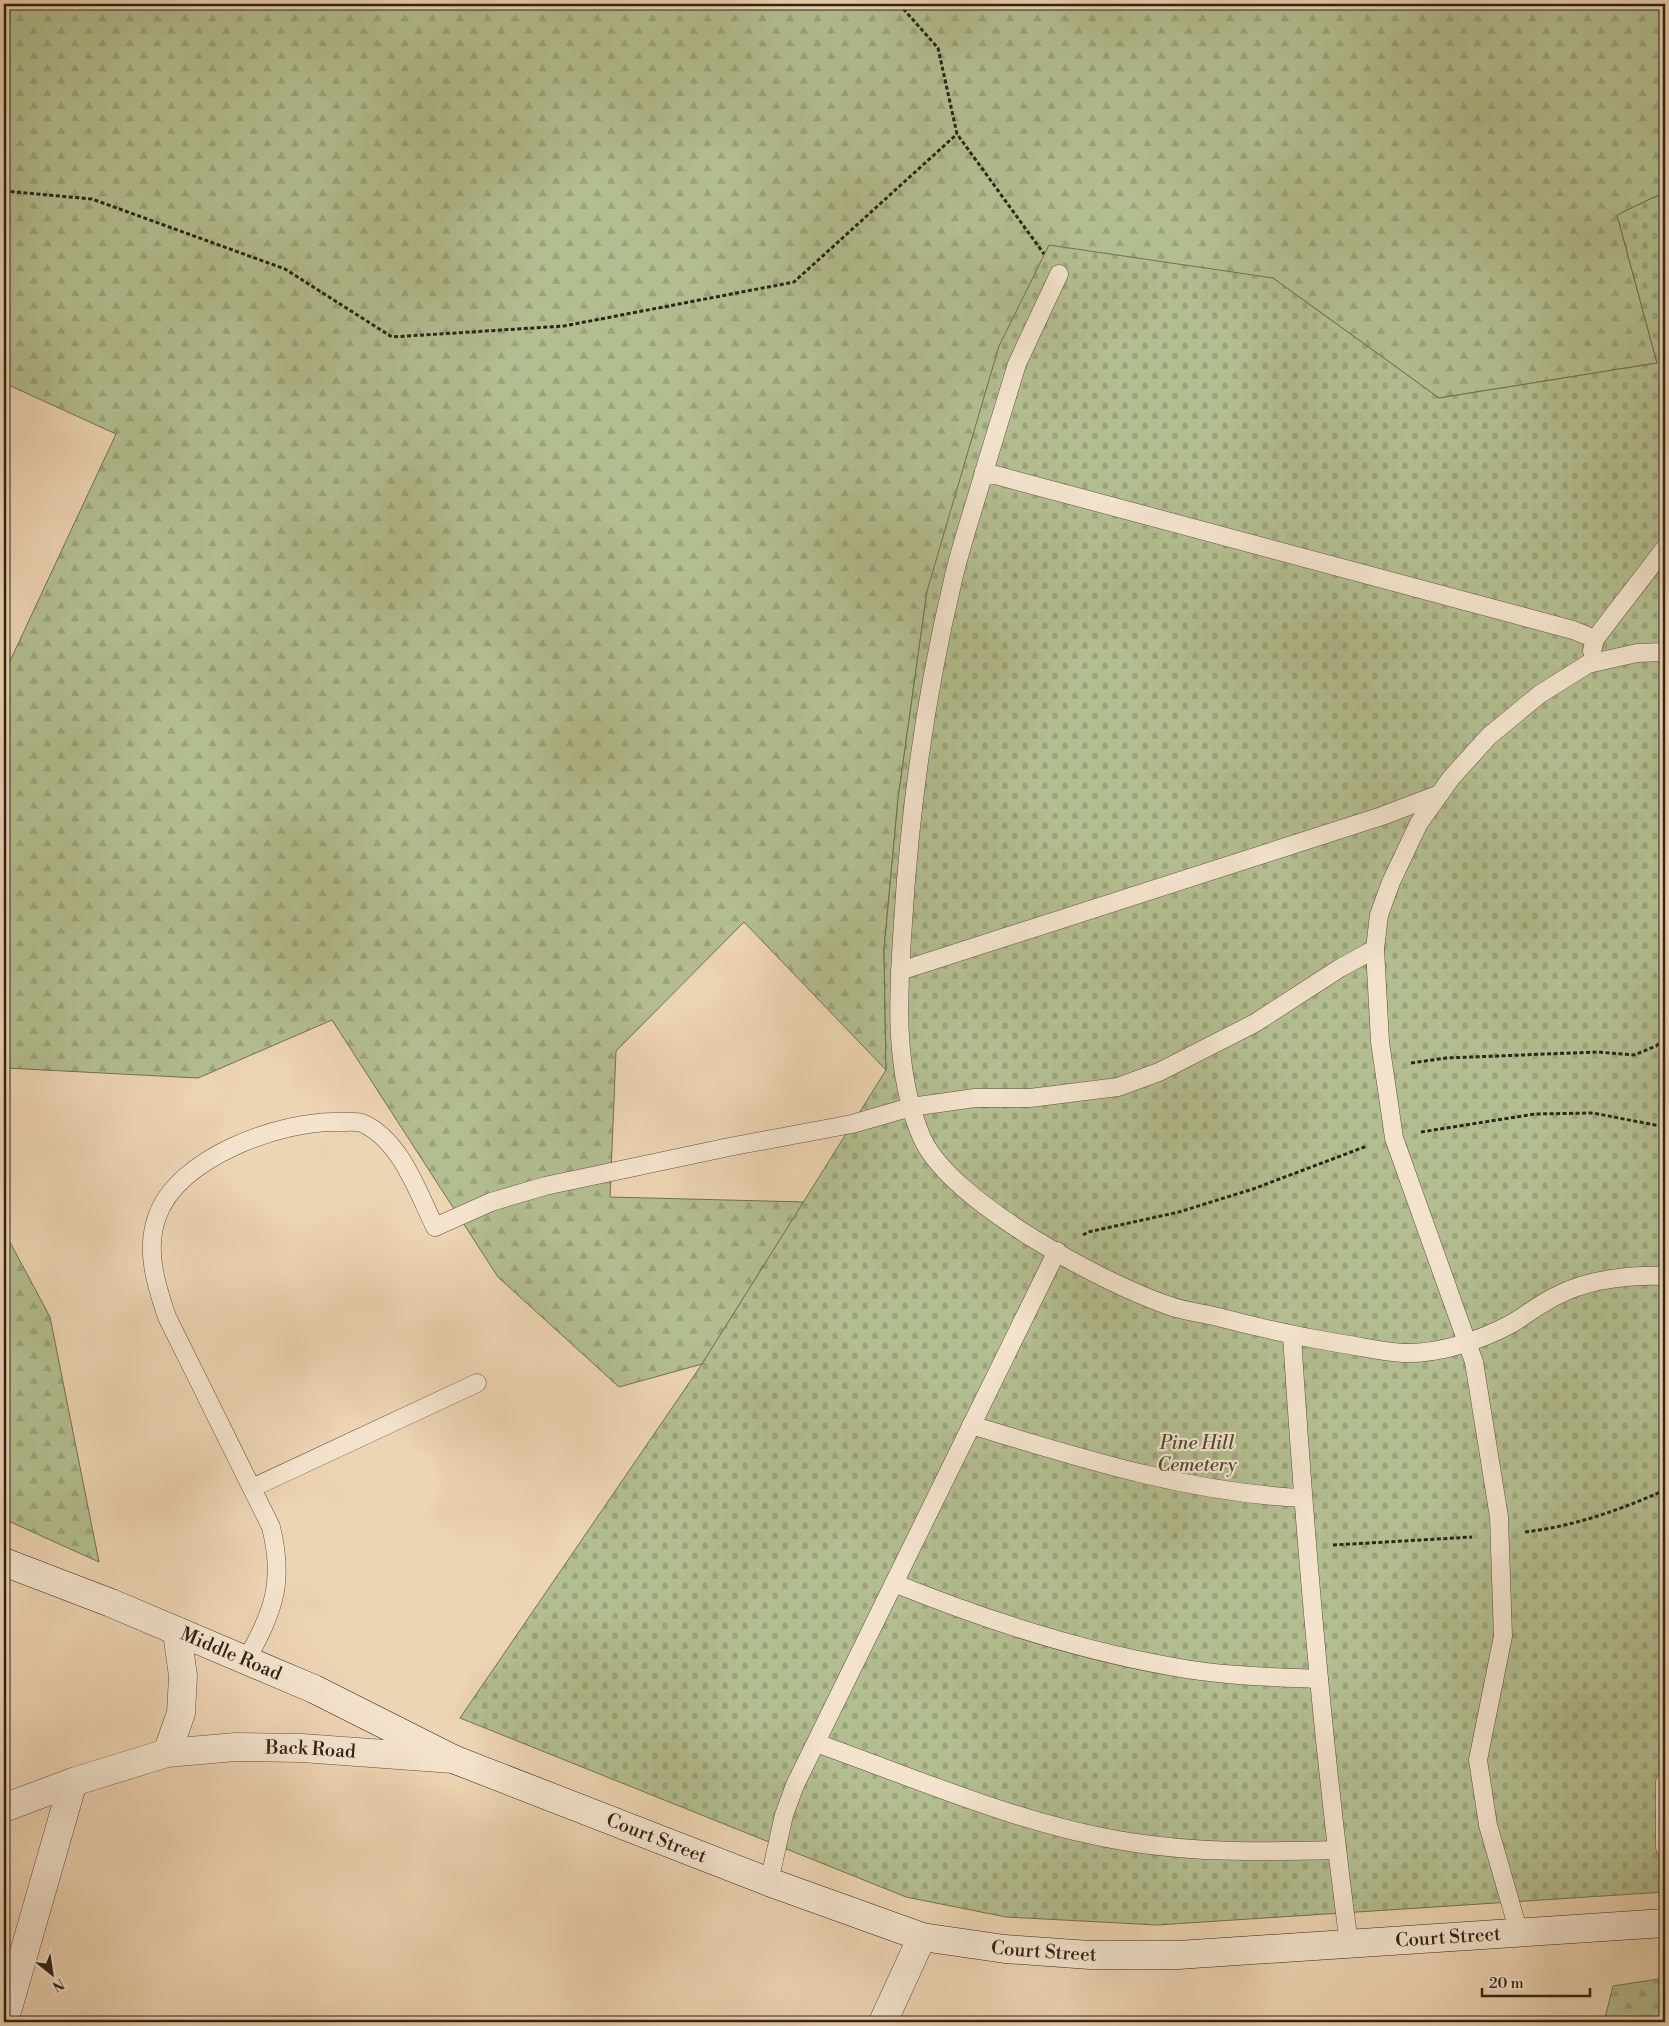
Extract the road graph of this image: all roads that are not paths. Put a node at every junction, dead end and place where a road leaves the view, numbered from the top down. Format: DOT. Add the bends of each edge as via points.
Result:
graph roads {
  1 [pos="1059,274"];
  2 [pos="984,472"];
  3 [pos="1665,548"];
  4 [pos="1595,639"];
  5 [pos="1665,652"];
  6 [pos="1588,664"];
  7 [pos="1440,794"];
  8 [pos="1375,949"];
  9 [pos="900,971"];
  10 [pos="911,1107"];
  11 [pos="1056,1251"];
  12 [pos="1665,1276"];
  13 [pos="1292,1336"];
  14 [pos="1467,1341"];
  15 [pos="477,1383"];
  16 [pos="971,1425"];
  17 [pos="252,1488"];
  18 [pos="1303,1498"];
  19 [pos="4,1562"];
  20 [pos="894,1583"];
  21 [pos="177,1632"];
  22 [pos="246,1661"];
  23 [pos="1319,1679"];
  24 [pos="816,1743"];
  25 [pos="167,1754"];
  26 [pos="454,1759"];
  27 [pos="73,1782"];
  28 [pos="1665,1782"];
  29 [pos="4,1808"];
  30 [pos="1665,1848"];
  31 [pos="1336,1850"];
  32 [pos="769,1882"];
  33 [pos="1665,1923"];
  34 [pos="1519,1933"];
  35 [pos="922,1937"];
  36 [pos="1349,1944"];
  37 [pos="4,2022"];
  38 [pos="883,2022"];
  1 -- 2 [label="lane" via="1017,364"];
  2 -- 4 [label="lane" via="1573,630"];
  2 -- 9 [label="lane" via="953,577 926,706 908,849"];
  3 -- 4 [label="lane"];
  4 -- 6 [label="lane"];
  5 -- 6 [label="lane" via="1637,653"];
  6 -- 7 [label="lane" via="1540,694 1489,736"];
  7 -- 8 [label="lane" via="1419,823 1391,882 1379,915"];
  7 -- 9 [label="lane" via="1382,816"];
  8 -- 10 [label="lane" via="1255,1023 1159,1072 1118,1087 1030,1098 975,1098"];
  8 -- 14 [label="lane" via="1380,1042 1394,1138"];
  9 -- 10 [label="lane" via="899,1019 903,1067"];
  10 -- 11 [label="lane" via="923,1140 954,1180 981,1203"];
  10 -- 17 [label="lane" via="852,1124 545,1186 491,1202 435,1227 403,1164 386,1140 361,1123 325,1122 280,1129 241,1143 201,1163 174,1188 157,1216 152,1245 154,1281 167,1317"];
  11 -- 13 [label="lane" via="1107,1279 1168,1305"];
  11 -- 16 [label="lane"];
  12 -- 14 [label="lane" via="1634,1275 1587,1284 1557,1295 1506,1326"];
  13 -- 14 [label="lane" via="1402,1353 1438,1351"];
  13 -- 18 [label="lane"];
  14 -- 34 [label="lane" via="1474,1362 1499,1517 1503,1636 1478,1760 1488,1825"];
  15 -- 17 [label="lane"];
  16 -- 18 [label="lane" via="1123,1470 1216,1490"];
  16 -- 20 [label="lane"];
  17 -- 22 [label="lane" via="271,1527 277,1554 277,1587 267,1623"];
  18 -- 23 [label="lane"];
  19 -- 21 [label="street, Middle Road"];
  20 -- 23 [label="lane" via="962,1611 1109,1654 1176,1668"];
  20 -- 24 [label="lane"];
  21 -- 22 [label="street, Middle Road"];
  21 -- 25 [label="street" via="183,1676 181,1713"];
  22 -- 26 [label="street, Middle Road" via="314,1689"];
  23 -- 31 [label="lane"];
  24 -- 31 [label="lane" via="1027,1818 1081,1833 1177,1848 1268,1852"];
  24 -- 32 [label="lane" via="784,1815"];
  25 -- 26 [label="street, Back Road" via="236,1747"];
  25 -- 27 [label="street, Back Road"];
  26 -- 32 [label="street, Court Street"];
  27 -- 29 [label="street, Back Road"];
  27 -- 37 [label="street"];
  28 -- 30 [label="lane"];
  31 -- 36 [label="lane"];
  32 -- 35 [label="street, Court Street"];
  33 -- 34 [label="street, Court Street"];
  34 -- 36 [label="street, Court Street"];
  35 -- 36 [label="street, Court Street" via="1005,1949 1090,1955 1178,1956"];
  35 -- 38 [label="street"];
}
